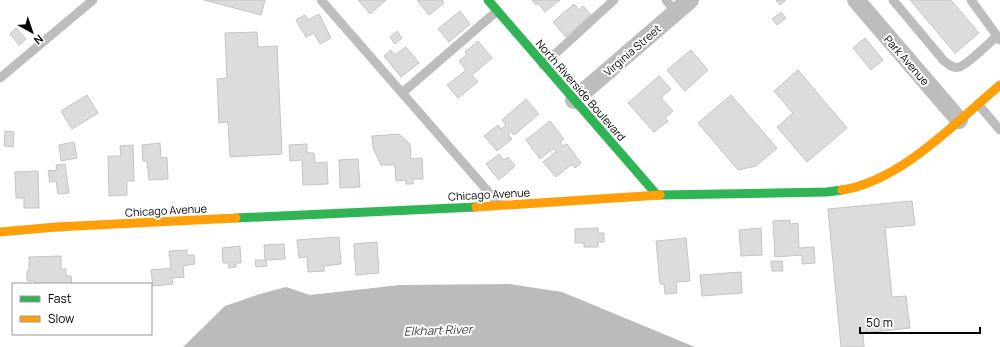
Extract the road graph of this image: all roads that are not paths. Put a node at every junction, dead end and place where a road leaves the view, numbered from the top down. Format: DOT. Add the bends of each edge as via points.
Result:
graph roads {
  1 [pos="93,0"];
  2 [pos="321,0"];
  3 [pos="488,0"];
  4 [pos="614,0"];
  5 [pos="690,0"];
  6 [pos="856,0"];
  7 [pos="893,0"];
  8 [pos="972,0"];
  9 [pos="671,6"];
  10 [pos="497,11"];
  11 [pos="998,38"];
  12 [pos="543,65"];
  13 [pos="0,78"];
  14 [pos="1000,85"];
  15 [pos="402,93"];
  16 [pos="574,100"];
  17 [pos="978,104"];
  18 [pos="959,120"];
  19 [pos="1000,130"];
  20 [pos="657,195"];
  21 [pos="500,206"];
  22 [pos="0,232"];
  1 -- 13 [label="lane"];
  2 -- 15 [label="lane"];
  3 -- 10 [label="street, North Riverside Boulevard"];
  4 -- 12 [label="lane"];
  5 -- 9 [label="street, Virginia Street"];
  6 -- 18 [label="street, Park Avenue"];
  7 -- 11 [label="lane" via="944,61 952,67 959,67"];
  8 -- 11 [label="lane"];
  9 -- 16 [label="street, Virginia Street"];
  10 -- 12 [label="street, North Riverside Boulevard"];
  10 -- 15 [label="lane"];
  12 -- 16 [label="street, North Riverside Boulevard"];
  14 -- 17 [label="street, Chicago Avenue"];
  15 -- 21 [label="lane"];
  16 -- 20 [label="street, North Riverside Boulevard"];
  17 -- 18 [label="street, Chicago Avenue"];
  17 -- 19 [label="lane"];
  18 -- 20 [label="street, Chicago Avenue" via="896,170 870,183 848,189 827,192"];
  20 -- 21 [label="street, Chicago Avenue"];
  21 -- 22 [label="street, Chicago Avenue" via="56,227"];
}
